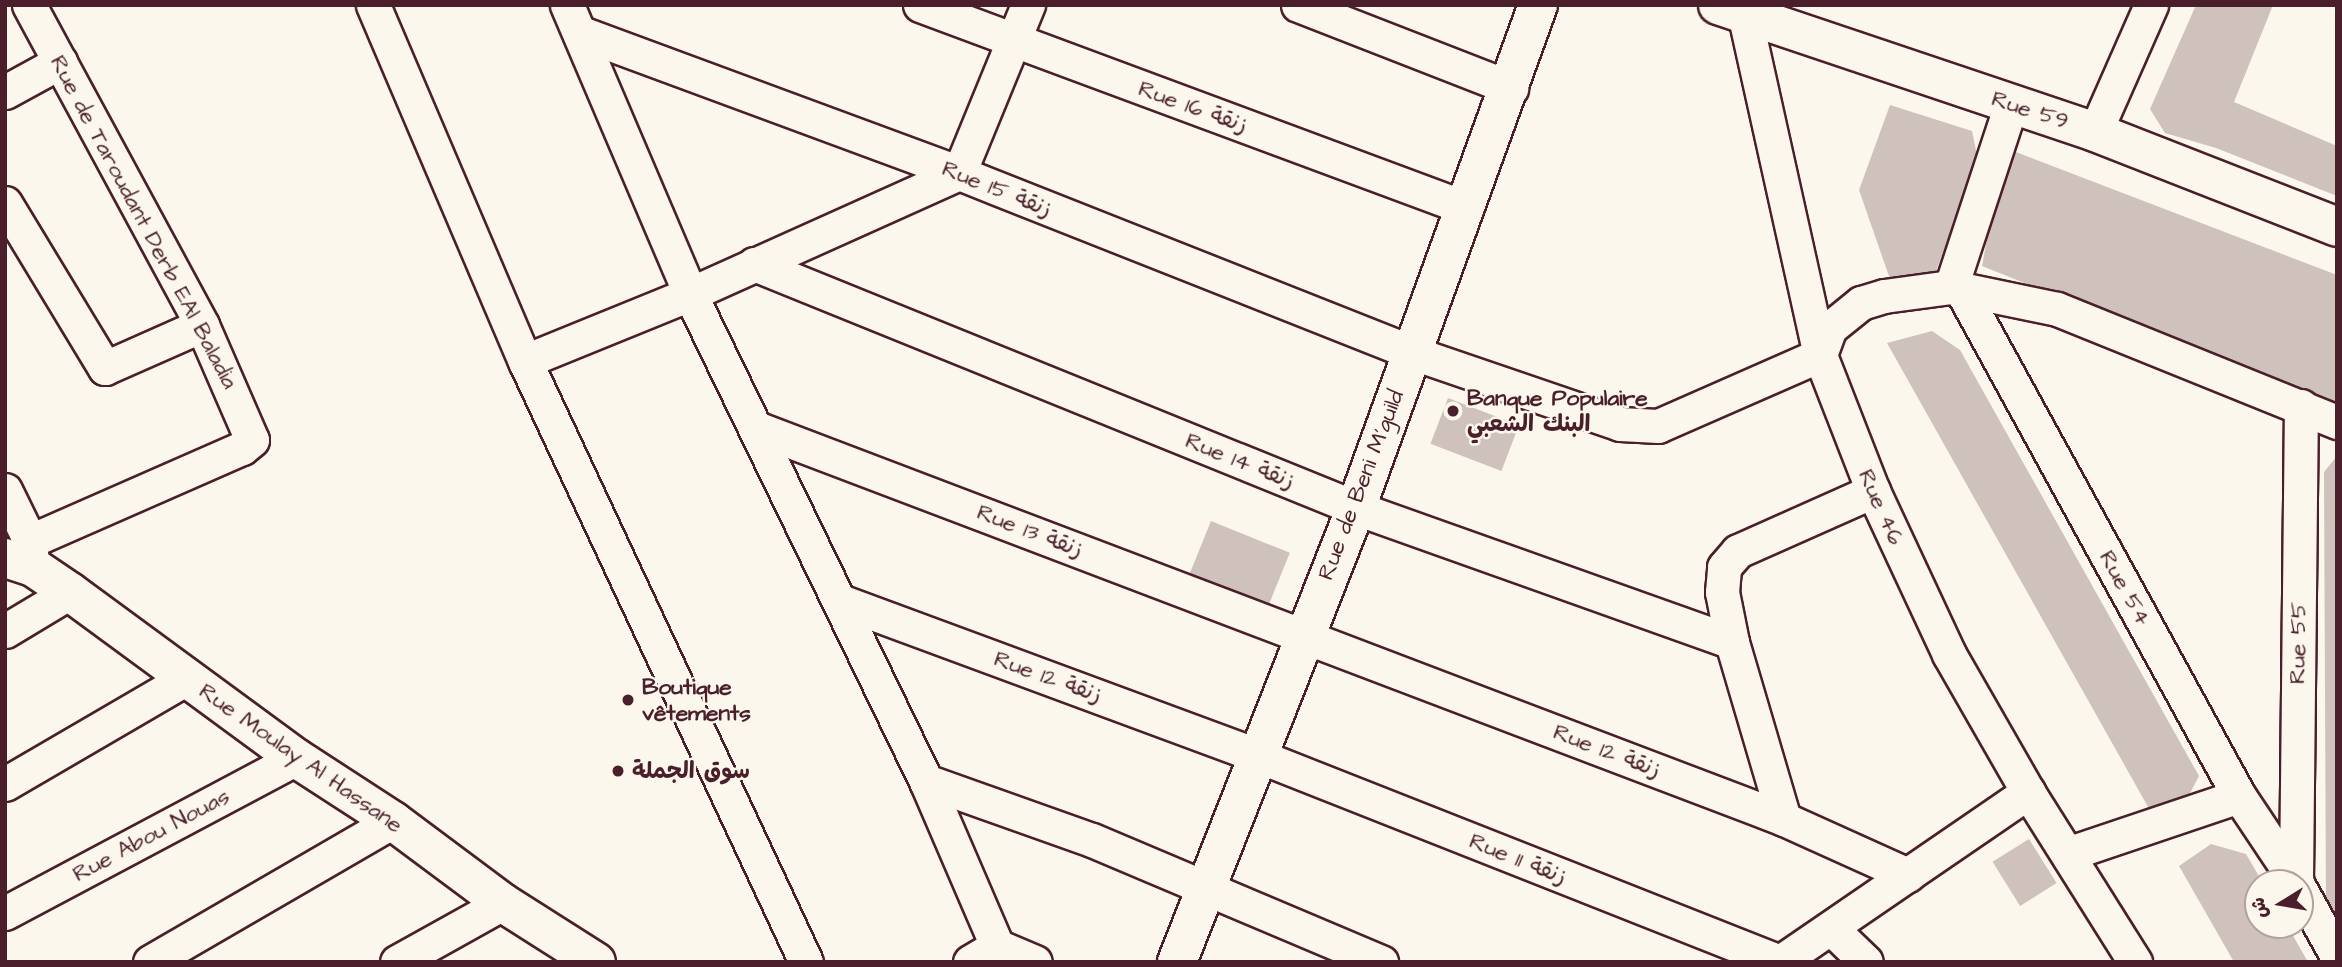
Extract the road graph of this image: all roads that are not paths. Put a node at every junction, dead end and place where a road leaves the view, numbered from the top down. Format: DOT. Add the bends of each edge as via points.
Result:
graph roads {
  1 [pos="29,5"];
  2 [pos="373,5"];
  3 [pos="920,5"];
  4 [pos="1028,5"];
  5 [pos="1298,5"];
  6 [pos="1538,5"];
  7 [pos="2151,5"];
  8 [pos="1737,9"];
  9 [pos="574,19"];
  10 [pos="1013,40"];
  11 [pos="60,62"];
  12 [pos="1510,88"];
  13 [pos="5,92"];
  14 [pos="2011,104"];
  15 [pos="2095,132"];
  16 [pos="958,173"];
  17 [pos="5,203"];
  18 [pos="1466,208"];
  19 [pos="2337,227"];
  20 [pos="754,264"];
  21 [pos="1956,288"];
  22 [pos="690,294"];
  23 [pos="202,325"];
  24 [pos="1410,352"];
  25 [pos="1821,355"];
  26 [pos="525,361"];
  27 [pos="2301,406"];
  28 [pos="2337,422"];
  29 [pos="756,428"];
  30 [pos="5,490"];
  31 [pos="1873,491"];
  32 [pos="1356,508"];
  33 [pos="23,555"];
  34 [pos="70,592"];
  35 [pos="840,601"];
  36 [pos="5,631"];
  37 [pos="1304,634"];
  38 [pos="1732,642"];
  39 [pos="187,678"];
  40 [pos="1256,755"];
  41 [pos="296,758"];
  42 [pos="926,781"];
  43 [pos="5,785"];
  44 [pos="2028,792"];
  45 [pos="2239,796"];
  46 [pos="1784,819"];
  47 [pos="393,821"];
  48 [pos="2070,853"];
  49 [pos="2288,869"];
  50 [pos="2298,869"];
  51 [pos="1908,876"];
  52 [pos="1202,890"];
  53 [pos="503,904"];
  54 [pos="5,913"];
  55 [pos="2314,914"];
  56 [pos="1832,929"];
  57 [pos="984,954"];
  58 [pos="2337,956"];
  59 [pos="150,962"];
  60 [pos="397,962"];
  61 [pos="596,962"];
  62 [pos="806,962"];
  63 [pos="1035,962"];
  64 [pos="1177,962"];
  65 [pos="1381,962"];
  66 [pos="1780,962"];
  67 [pos="1866,962"];
  68 [pos="2135,962"];
  1 -- 11 [label="street, Rue de Taroudant Derb EAl Baladia"];
  2 -- 26 [label="street"];
  3 -- 10 [label="street, Rue 16 زنقة"];
  4 -- 10 [label="street"];
  5 -- 12 [label="street"];
  6 -- 12 [label="street, Rue de Beni M'guild"];
  7 -- 15 [label="street"];
  8 -- 14 [label="street, Rue 59"];
  8 -- 25 [label="street, Rue 46"];
  9 -- 16 [label="street, Rue 15 زنقة"];
  9 -- 22 [label="street"];
  10 -- 16 [label="street"];
  10 -- 18 [label="street, Rue 16 زنقة"];
  11 -- 13 [label="street"];
  11 -- 23 [label="street, Rue de Taroudant Derb EAl Baladia"];
  12 -- 18 [label="street, Rue de Beni M'guild"];
  14 -- 15 [label="street, Rue 59"];
  14 -- 21 [label="street"];
  15 -- 19 [label="street, Rue 59"];
  16 -- 20 [label="street"];
  16 -- 24 [label="street, Rue 15 زنقة"];
  17 -- 23 [label="street" via="105,369"];
  18 -- 24 [label="street, Rue de Beni M'guild"];
  20 -- 22 [label="street"];
  20 -- 32 [label="street, Rue 14 زنقة"];
  21 -- 25 [label="street" via="1861,303 1829,328"];
  21 -- 27 [label="street" via="2057,309"];
  21 -- 45 [label="street, Rue 54"];
  22 -- 26 [label="street"];
  22 -- 29 [label="street"];
  23 -- 33 [label="street, Rue de Taroudant Derb EAl Baladia" via="252,440"];
  24 -- 25 [label="street" via="1620,424 1658,426"];
  24 -- 32 [label="street, Rue de Beni M'guild"];
  25 -- 31 [label="street, Rue 46"];
  26 -- 62 [label="street"];
  27 -- 28 [label="street"];
  27 -- 50 [label="street, Rue 55"];
  29 -- 35 [label="street"];
  29 -- 37 [label="street, Rue 13 زنقة"];
  30 -- 33 [label="street"];
  31 -- 38 [label="street" via="1738,551 1724,567 1722,592"];
  31 -- 44 [label="street, Rue 46" via="1949,654"];
  32 -- 37 [label="street, Rue de Beni M'guild"];
  32 -- 38 [label="street, Rue 14 زنقة"];
  33 -- 34 [label="street, Rue Moulay Al Hassane"];
  34 -- 36 [label="street"];
  34 -- 39 [label="street, Rue Moulay Al Hassane"];
  35 -- 40 [label="street, Rue 12 زنقة"];
  35 -- 42 [label="street"];
  37 -- 40 [label="street, Rue de Beni M'guild"];
  37 -- 46 [label="street, Rue 12 زنقة"];
  38 -- 46 [label="street"];
  39 -- 41 [label="street, Rue Moulay Al Hassane"];
  39 -- 43 [label="street"];
  40 -- 52 [label="street, Rue de Beni M'guild"];
  40 -- 66 [label="street, Rue 11 زنقة"];
  41 -- 47 [label="street, Rue Moulay Al Hassane"];
  41 -- 54 [label="street, Rue Abou Nouas"];
  42 -- 52 [label="street" via="1092,840"];
  42 -- 57 [label="street"];
  44 -- 48 [label="street, Rue 46"];
  44 -- 51 [label="street"];
  45 -- 48 [label="street"];
  45 -- 49 [label="street, Rue 54"];
  46 -- 51 [label="street, Rue 12 زنقة"];
  47 -- 53 [label="street, Rue Moulay Al Hassane"];
  47 -- 59 [label="street"];
  48 -- 68 [label="street, Rue 46"];
  51 -- 56 [label="street"];
  52 -- 64 [label="street, Rue de Beni M'guild"];
  52 -- 65 [label="street"];
  53 -- 60 [label="street"];
  53 -- 61 [label="street, Rue Moulay Al Hassane"];
  55 -- 58 [label="street, Rue 54"];
  56 -- 66 [label="street"];
  56 -- 67 [label="street"];
  57 -- 63 [label="street"];
}
